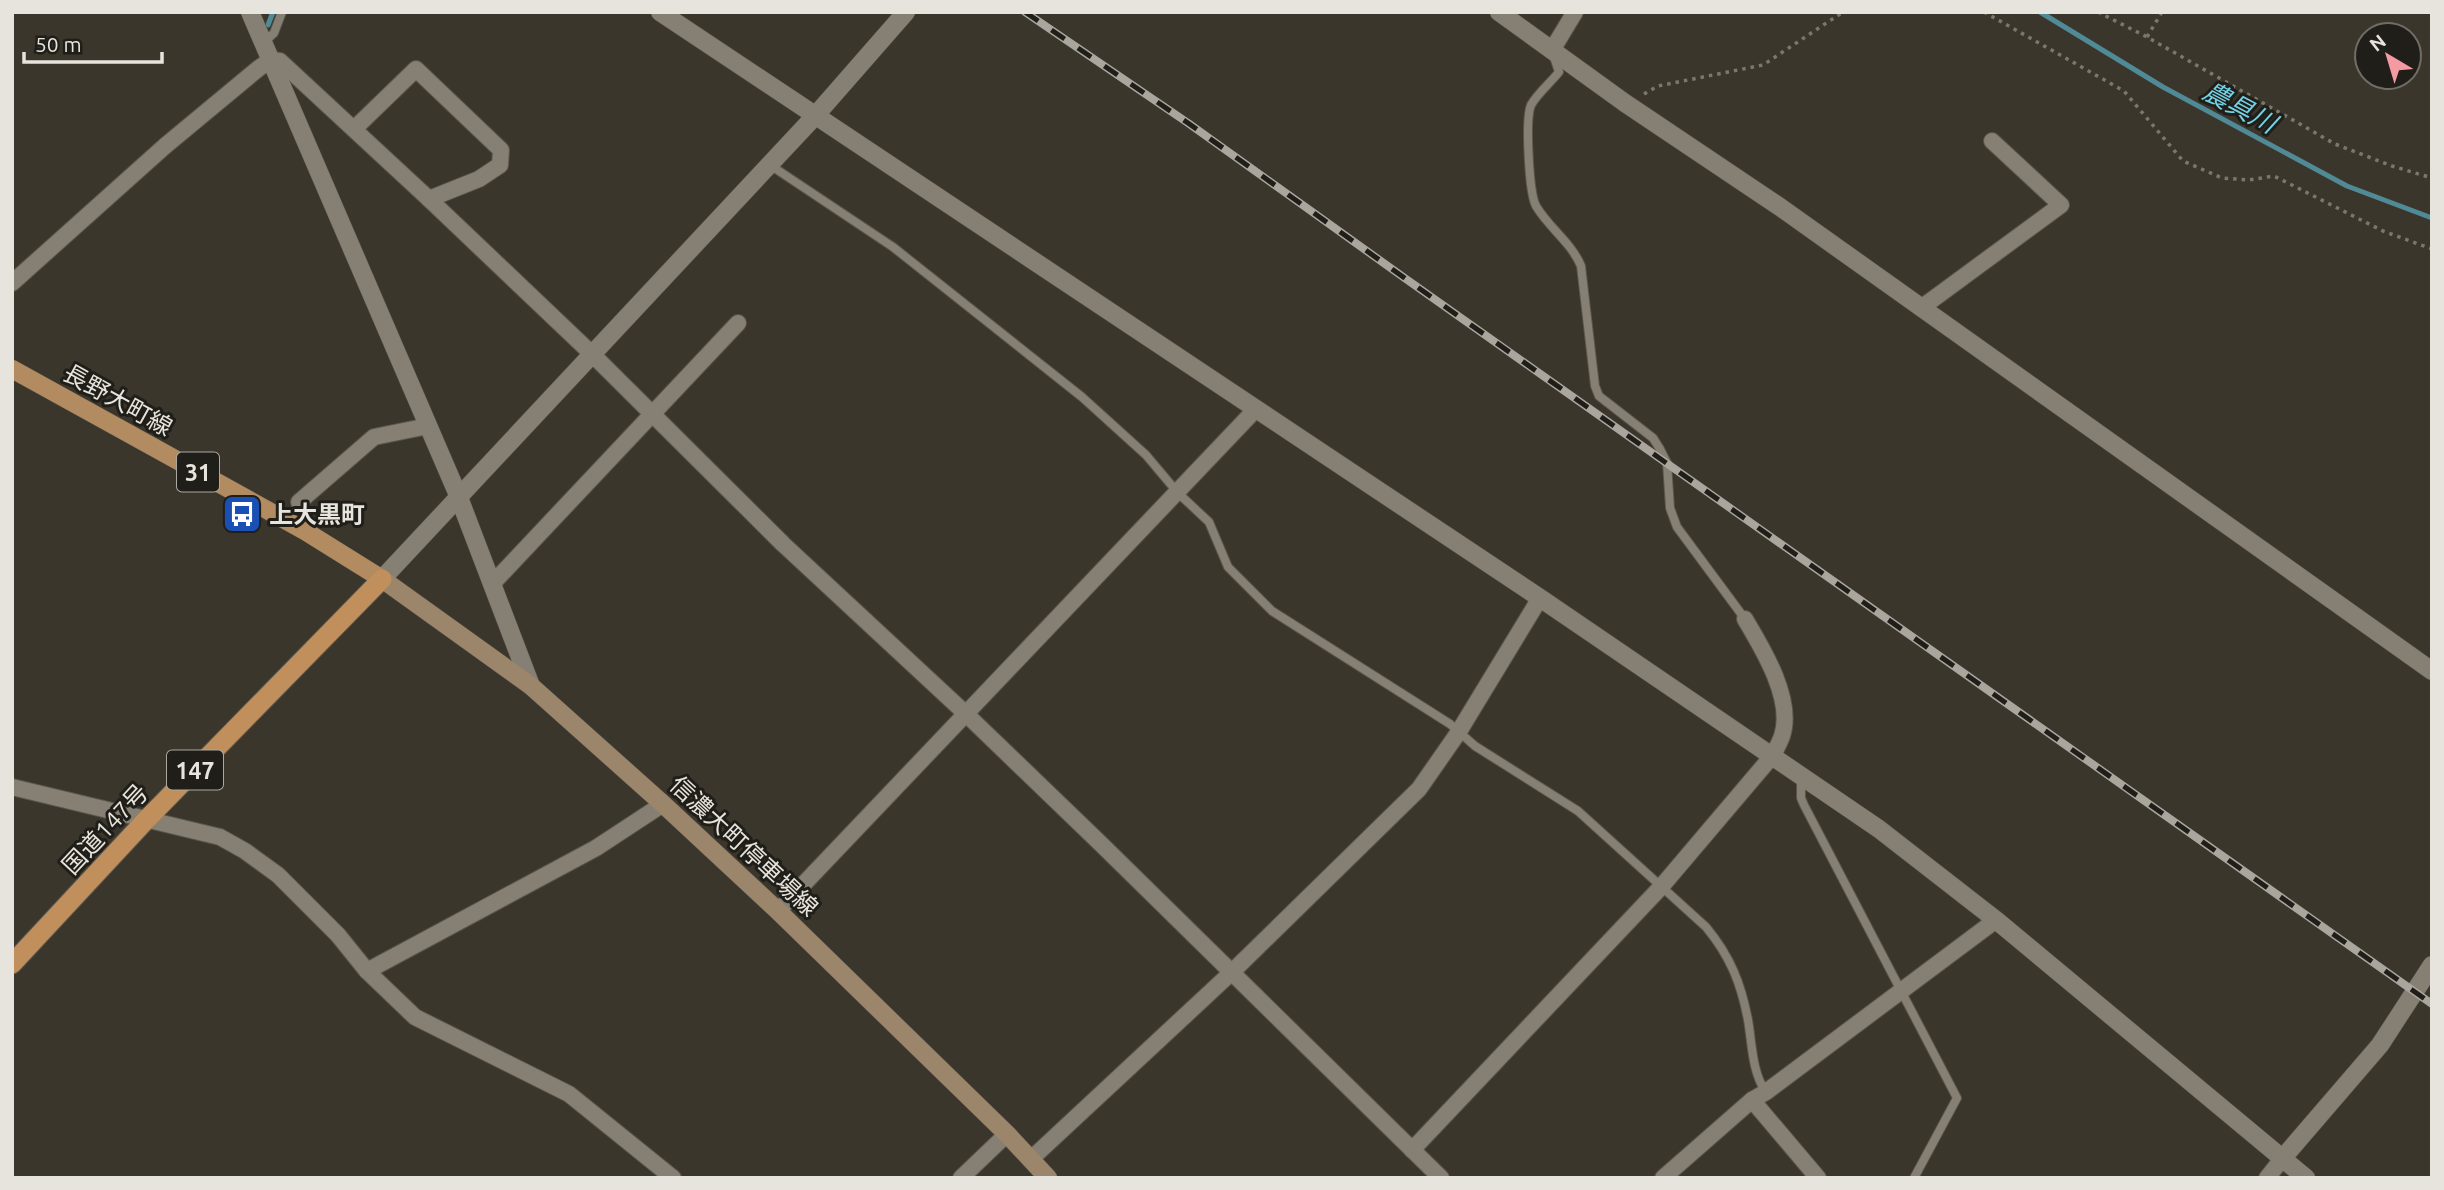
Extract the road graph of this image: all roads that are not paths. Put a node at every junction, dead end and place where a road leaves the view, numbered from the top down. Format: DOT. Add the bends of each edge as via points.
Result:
graph roads {
  1 [pos="250,12"];
  2 [pos="282,12"];
  3 [pos="660,12"];
  4 [pos="906,12"];
  5 [pos="1499,12"];
  6 [pos="1575,12"];
  7 [pos="1552,50"];
  8 [pos="267,52"];
  9 [pos="816,116"];
  10 [pos="354,129"];
  11 [pos="1993,141"];
  12 [pos="769,165"];
  13 [pos="429,199"];
  14 [pos="12,283"];
  15 [pos="1921,308"];
  16 [pos="738,323"];
  17 [pos="593,355"];
  18 [pos="12,369"];
  19 [pos="1256,410"];
  20 [pos="652,415"];
  21 [pos="428,426"];
  22 [pos="1178,494"];
  23 [pos="458,495"];
  24 [pos="299,502"];
  25 [pos="382,579"];
  26 [pos="492,584"];
  27 [pos="1540,598"];
  28 [pos="1745,619"];
  29 [pos="2432,671"];
  30 [pos="531,686"];
  31 [pos="965,713"];
  32 [pos="1458,733"];
  33 [pos="1773,755"];
  34 [pos="1801,775"];
  35 [pos="12,787"];
  36 [pos="663,804"];
  37 [pos="146,820"];
  38 [pos="1661,887"];
  39 [pos="778,911"];
  40 [pos="1996,920"];
  41 [pos="12,964"];
  42 [pos="2432,965"];
  43 [pos="367,971"];
  44 [pos="1233,971"];
  45 [pos="1901,991"];
  46 [pos="1759,1096"];
  47 [pos="1007,1134"];
  48 [pos="1412,1150"];
  49 [pos="1031,1159"];
  50 [pos="2282,1160"];
  51 [pos="673,1178"];
  52 [pos="961,1178"];
  53 [pos="1048,1178"];
  54 [pos="1441,1178"];
  55 [pos="1663,1178"];
  56 [pos="1818,1178"];
  57 [pos="1914,1178"];
  58 [pos="2267,1178"];
  59 [pos="2306,1178"];
  1 -- 8 [label="street"];
  2 -- 8 [label="lane"];
  3 -- 9 [label="street"];
  4 -- 9 [label="street"];
  5 -- 7 [label="street"];
  6 -- 7 [label="street"];
  7 -- 15 [label="street"];
  7 -- 28 [label="lane" via="1559,72 1531,106 1527,133 1532,197 1581,266 1595,386 1599,396 1653,438 1667,463 1677,527"];
  8 -- 10 [label="street"];
  8 -- 14 [label="street"];
  8 -- 21 [label="street"];
  9 -- 12 [label="street"];
  9 -- 19 [label="street"];
  10 -- 13 [label="street"];
  10 -- 13 [label="street" via="416,69 501,150 500,165 479,179"];
  11 -- 15 [label="street" via="2062,205"];
  12 -- 17 [label="street"];
  12 -- 22 [label="lane" via="893,247 1082,397 1146,455"];
  13 -- 17 [label="street"];
  15 -- 29 [label="street"];
  16 -- 20 [label="street"];
  17 -- 20 [label="street"];
  17 -- 23 [label="street"];
  18 -- 25 [label="main road, 長野大町線 / 31" via="305,531"];
  19 -- 22 [label="street"];
  19 -- 27 [label="street"];
  20 -- 26 [label="street"];
  20 -- 31 [label="street"];
  21 -- 23 [label="street"];
  21 -- 24 [label="street" via="374,437"];
  22 -- 31 [label="street"];
  22 -- 32 [label="lane" via="1209,522 1228,567 1272,611"];
  23 -- 25 [label="street"];
  23 -- 26 [label="street"];
  25 -- 30 [label="main road, 信濃大町停車場線"];
  25 -- 37 [label="highway, 国道147号 / 147"];
  26 -- 30 [label="street"];
  27 -- 32 [label="street"];
  27 -- 33 [label="street"];
  28 -- 33 [label="street" via="1767,655 1785,713 1783,735"];
  30 -- 36 [label="main road, 信濃大町停車場線"];
  31 -- 39 [label="street"];
  31 -- 44 [label="street"];
  32 -- 38 [label="lane" via="1578,811"];
  32 -- 44 [label="street" via="1419,789"];
  33 -- 34 [label="street"];
  33 -- 38 [label="street"];
  34 -- 40 [label="street"];
  34 -- 45 [label="lane" via="1804,805"];
  35 -- 37 [label="street"];
  36 -- 39 [label="main road, 信濃大町停車場線"];
  36 -- 43 [label="street" via="596,848"];
  37 -- 41 [label="highway, 国道147号 / 147"];
  37 -- 43 [label="street" via="220,837 245,851 278,875"];
  38 -- 46 [label="lane" via="1724,949 1747,1016"];
  38 -- 48 [label="street"];
  39 -- 47 [label="main road, 信濃大町停車場線"];
  40 -- 45 [label="street"];
  40 -- 50 [label="street"];
  42 -- 50 [label="street" via="2381,1045"];
  43 -- 51 [label="street" via="415,1017 569,1094"];
  44 -- 48 [label="street"];
  44 -- 49 [label="street"];
  45 -- 46 [label="street"];
  45 -- 57 [label="lane" via="1956,1098"];
  46 -- 55 [label="street"];
  46 -- 56 [label="street"];
  47 -- 49 [label="main road, 信濃大町停車場線"];
  47 -- 52 [label="street"];
  48 -- 54 [label="street"];
  49 -- 53 [label="main road, 信濃大町停車場線"];
  50 -- 58 [label="street"];
  50 -- 59 [label="street"];
}
